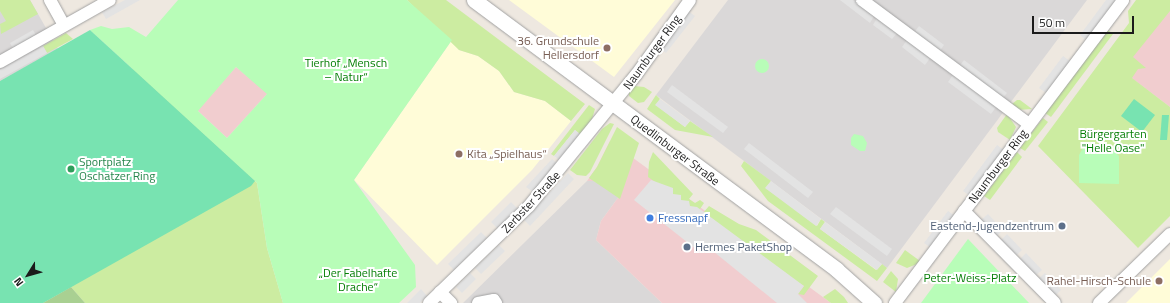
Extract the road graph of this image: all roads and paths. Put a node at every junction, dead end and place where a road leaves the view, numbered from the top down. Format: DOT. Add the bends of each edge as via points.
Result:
graph roads {
  1 [pos="50,0"];
  2 [pos="110,0"];
  3 [pos="474,0"];
  4 [pos="690,0"];
  5 [pos="862,0"];
  6 [pos="1123,0"];
  7 [pos="64,25"];
  8 [pos="0,62"];
  9 [pos="613,104"];
  10 [pos="1029,124"];
  11 [pos="964,211"];
  12 [pos="1170,234"];
  13 [pos="440,292"];
  14 [pos="429,303"];
  15 [pos="451,303"];
  16 [pos="478,303"];
  17 [pos="496,303"];
  18 [pos="874,303"];
  19 [pos="895,303"];
  20 [pos="1055,303"];
  21 [pos="1099,303"];
  1 -- 7 [label="street"];
  2 -- 7 [label="street"];
  3 -- 9 [label="street, Quedlinburger Straße"];
  4 -- 9 [label="street, Naumburger Ring"];
  5 -- 10 [label="street, Naumburger Ring"];
  6 -- 10 [label="street, Naumburger Ring"];
  7 -- 8 [label="street"];
  9 -- 13 [label="street, Zerbster Straße" via="525,212"];
  9 -- 18 [label="street, Quedlinburger Straße" via="851,281"];
  10 -- 11 [label="street, Naumburger Ring"];
  11 -- 19 [label="street, Naumburger Ring"];
  11 -- 20 [label="street"];
  12 -- 21 [label="street"];
  13 -- 14 [label="street, Zerbster Straße"];
  13 -- 15 [label="street"];
  16 -- 17 [label="street" via="494,300"];
}
